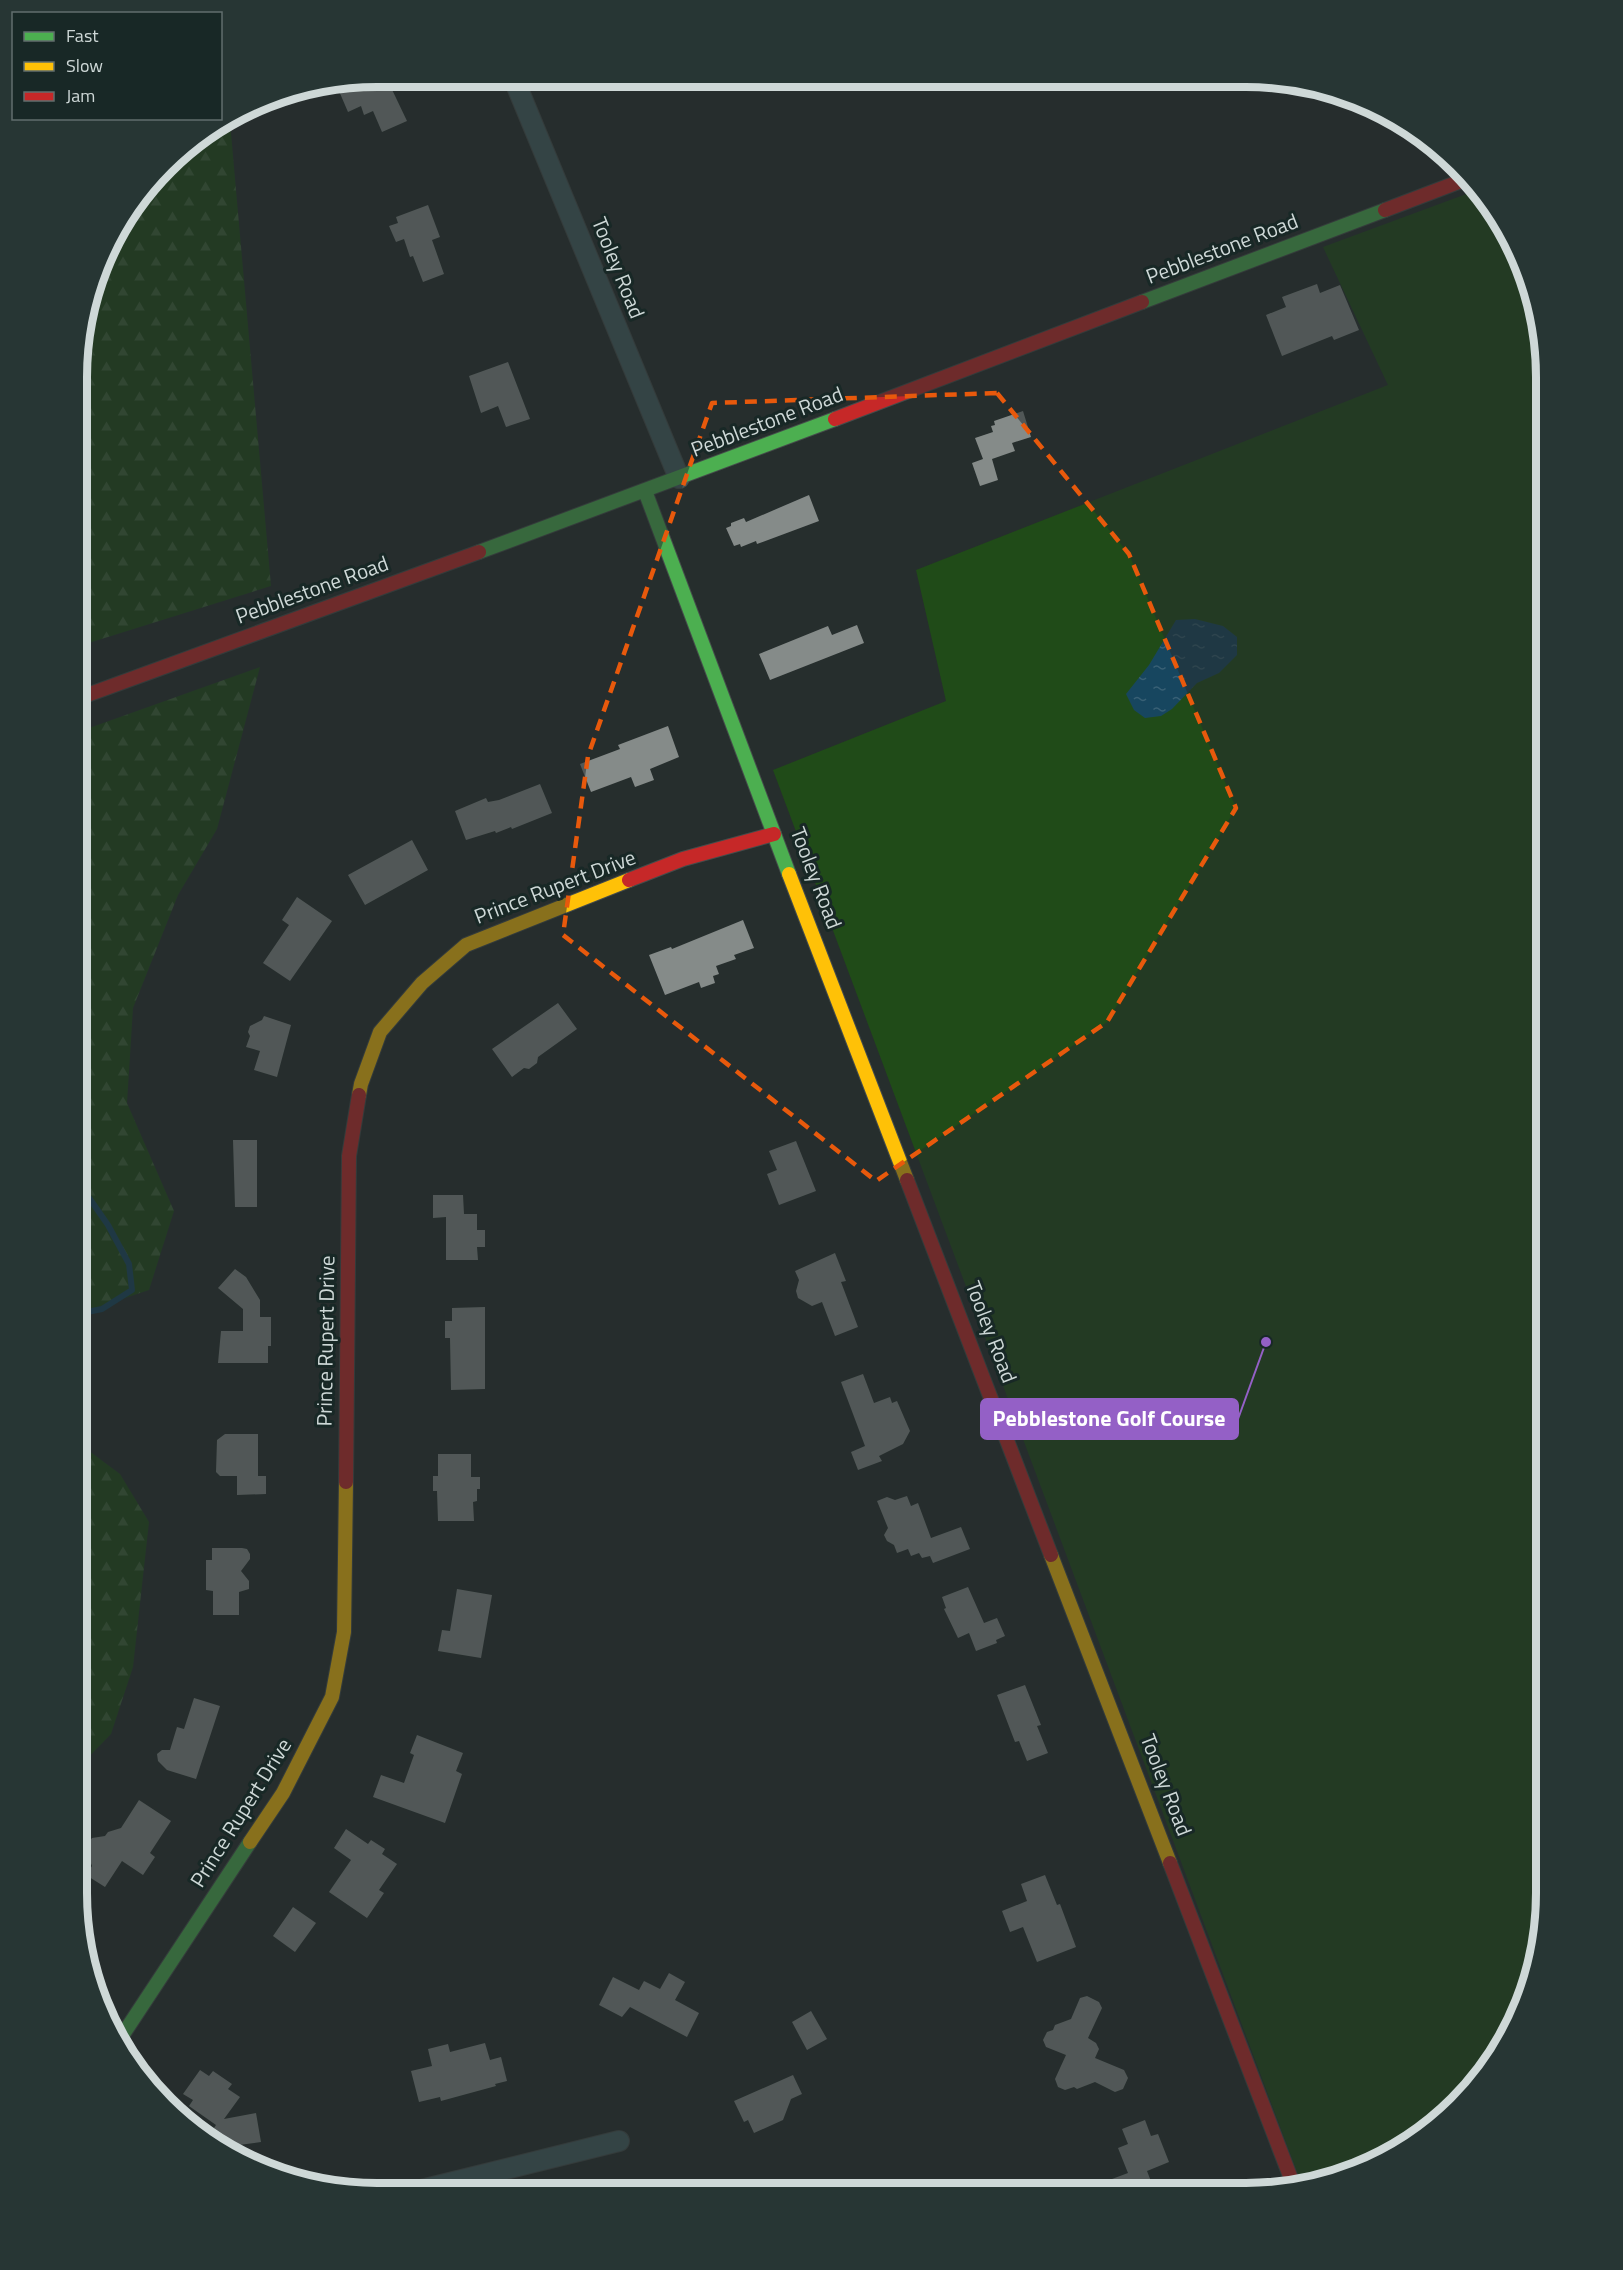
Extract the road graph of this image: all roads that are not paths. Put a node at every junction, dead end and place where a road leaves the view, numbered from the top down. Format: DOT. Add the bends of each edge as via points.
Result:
graph roads {
  1 [pos="517,87"];
  2 [pos="1460,181"];
  3 [pos="679,478"];
  4 [pos="645,491"];
  5 [pos="87,695"];
  6 [pos="774,834"];
  7 [pos="124,2033"];
  8 [pos="619,2142"];
  9 [pos="1291,2179"];
  10 [pos="450,2183"];
  1 -- 3 [label="street, Tooley Road"];
  2 -- 3 [label="street, Pebblestone Road"];
  3 -- 4 [label="street, Pebblestone Road"];
  4 -- 5 [label="street, Pebblestone Road"];
  4 -- 6 [label="street, Tooley Road"];
  6 -- 7 [label="street, Prince Rupert Drive" via="683,860 466,945 422,983 380,1032 361,1084 349,1156 344,1632 332,1697 283,1792"];
  6 -- 9 [label="street, Tooley Road"];
  8 -- 10 [label="street"];
}
